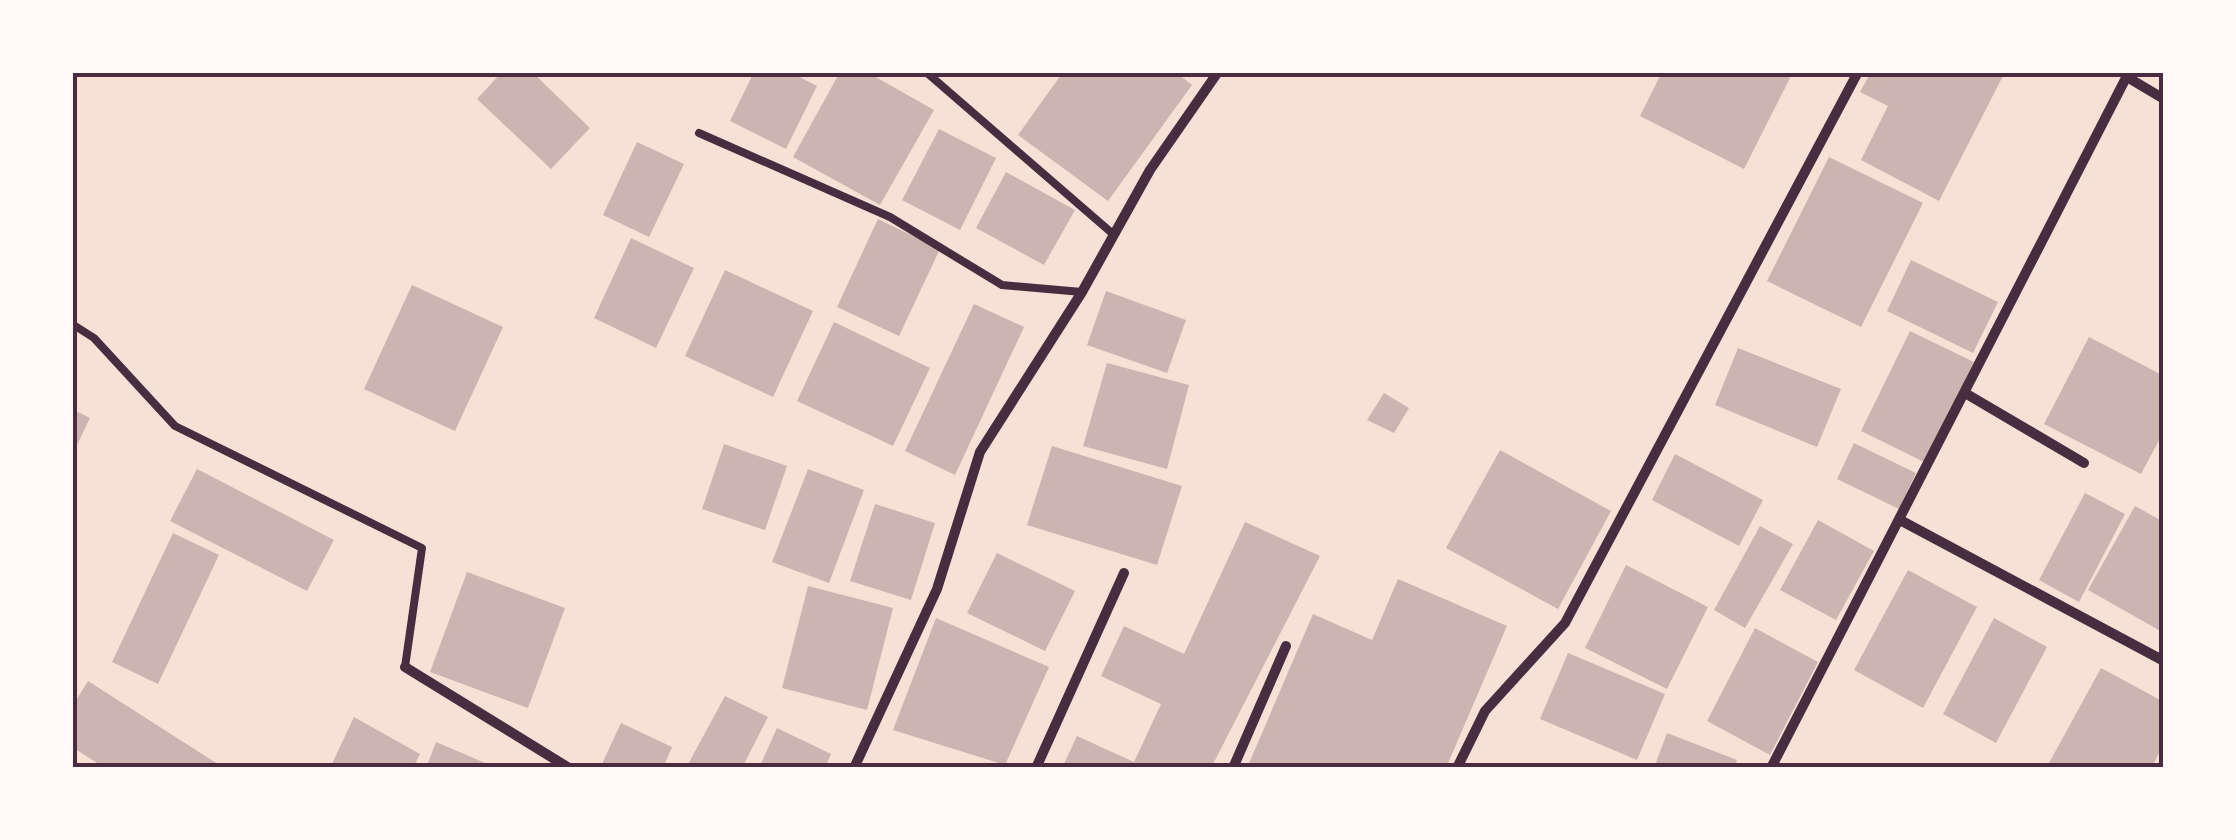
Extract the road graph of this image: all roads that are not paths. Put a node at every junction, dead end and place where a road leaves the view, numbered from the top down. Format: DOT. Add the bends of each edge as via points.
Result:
graph roads {
  1 [pos="926,72"];
  2 [pos="1218,72"];
  3 [pos="1858,72"];
  4 [pos="2128,75"];
  5 [pos="2164,98"];
  6 [pos="700,132"];
  7 [pos="1114,234"];
  8 [pos="1082,292"];
  9 [pos="72,324"];
  10 [pos="1965,393"];
  11 [pos="2084,464"];
  12 [pos="1900,520"];
  13 [pos="1124,573"];
  14 [pos="1286,646"];
  15 [pos="2164,660"];
  16 [pos="405,667"];
  17 [pos="569,768"];
  18 [pos="854,768"];
  19 [pos="1036,768"];
  20 [pos="1233,768"];
  21 [pos="1457,768"];
  22 [pos="1772,768"];
  1 -- 7 [label="lane"];
  2 -- 7 [label="street"];
  3 -- 21 [label="street" via="1565,624 1485,711"];
  4 -- 5 [label="street"];
  4 -- 10 [label="street"];
  6 -- 8 [label="lane" via="890,218 1002,284"];
  7 -- 8 [label="street"];
  8 -- 18 [label="street" via="980,452 938,589"];
  9 -- 16 [label="lane" via="94,338 176,426 422,548"];
  10 -- 11 [label="street"];
  10 -- 12 [label="street"];
  12 -- 15 [label="street"];
  12 -- 22 [label="street"];
  13 -- 19 [label="street"];
  14 -- 20 [label="street"];
  16 -- 17 [label="street"];
}
